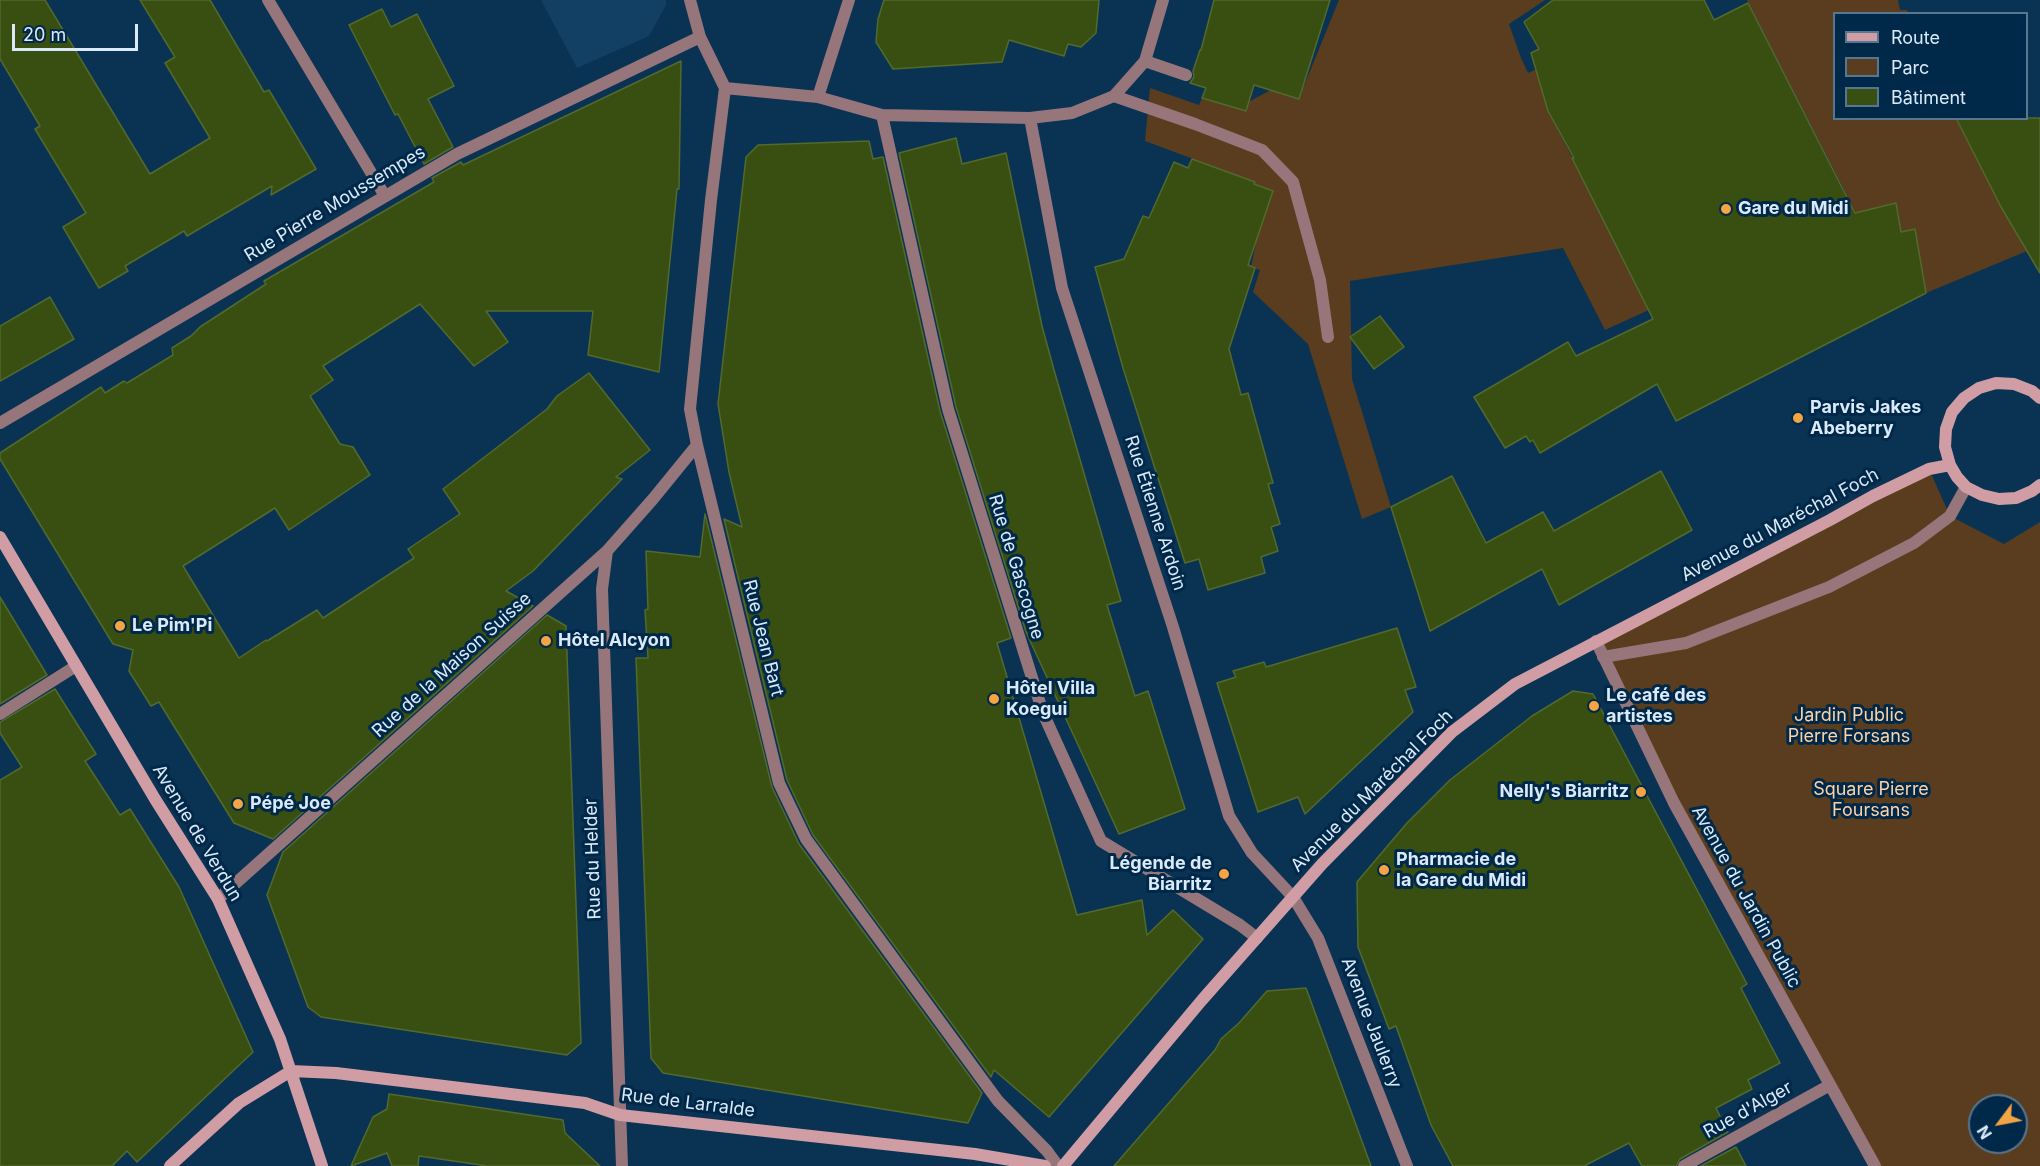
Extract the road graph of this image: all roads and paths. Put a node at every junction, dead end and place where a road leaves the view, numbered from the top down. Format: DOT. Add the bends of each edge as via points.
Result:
graph roads {
  1 [pos="268,0"];
  2 [pos="690,0"];
  3 [pos="849,0"];
  4 [pos="1163,0"];
  5 [pos="700,37"];
  6 [pos="1145,60"];
  7 [pos="1186,75"];
  8 [pos="725,88"];
  9 [pos="1114,96"];
  10 [pos="818,97"];
  11 [pos="882,115"];
  12 [pos="1030,118"];
  13 [pos="385,196"];
  14 [pos="1328,337"];
  15 [pos="2037,390"];
  16 [pos="0,423"];
  17 [pos="697,445"];
  18 [pos="1950,465"];
  19 [pos="2040,485"];
  20 [pos="1966,487"];
  21 [pos="0,537"];
  22 [pos="607,551"];
  23 [pos="1596,641"];
  24 [pos="1603,657"];
  25 [pos="76,666"];
  26 [pos="0,714"];
  27 [pos="1293,897"];
  28 [pos="218,899"];
  29 [pos="1257,938"];
  30 [pos="291,1071"];
  31 [pos="1830,1085"];
  32 [pos="620,1115"];
  33 [pos="975,1154"];
  34 [pos="170,1166"];
  35 [pos="322,1166"];
  36 [pos="622,1166"];
  37 [pos="986,1166"];
  38 [pos="1045,1166"];
  39 [pos="1061,1166"];
  40 [pos="1407,1166"];
  41 [pos="1684,1166"];
  42 [pos="1875,1166"];
  1 -- 13 [label="street"];
  2 -- 5 [label="street"];
  3 -- 10 [label="street"];
  4 -- 6 [label="street"];
  5 -- 8 [label="street"];
  5 -- 13 [label="street, Rue Pierre Moussempes" via="457,154"];
  6 -- 7 [label="street"];
  6 -- 9 [label="street"];
  8 -- 10 [label="street"];
  8 -- 17 [label="street, Rue Jean Bart" via="690,409"];
  9 -- 12 [label="street" via="1072,113"];
  9 -- 14 [label="street" via="1262,150 1293,182 1320,280"];
  10 -- 11 [label="street"];
  11 -- 12 [label="street"];
  11 -- 29 [label="street, Rue de Gascogne" via="948,409 1043,712 1101,841"];
  12 -- 27 [label="street, Rue Étienne Ardoin" via="1062,288 1173,627 1229,816 1252,853"];
  13 -- 16 [label="street, Rue Pierre Moussempes"];
  15 -- 18 [label="street" via="1996,383 1964,398 1952,412 1946,429"];
  17 -- 22 [label="street, Rue de la Maison Suisse"];
  17 -- 39 [label="street, Rue Jean Bart" via="779,783 806,839 998,1101"];
  18 -- 20 [label="street"];
  18 -- 23 [label="street, Avenue du Maréchal Foch" via="1929,469 1882,491"];
  19 -- 20 [label="street" via="2016,498 1999,499"];
  20 -- 24 [label="street" via="1950,516 1914,543 1829,587 1686,643"];
  21 -- 25 [label="street, Avenue de Verdun"];
  22 -- 28 [label="street, Rue de la Maison Suisse"];
  22 -- 32 [label="street, Rue du Helder" via="602,589"];
  23 -- 24 [label="street, Avenue du Jardin Public"];
  23 -- 27 [label="street, Avenue du Maréchal Foch" via="1515,684 1452,732"];
  24 -- 31 [label="street, Avenue du Jardin Public" via="1674,803"];
  25 -- 26 [label="street"];
  25 -- 28 [label="street, Avenue de Verdun"];
  27 -- 29 [label="street, Avenue du Maréchal Foch"];
  27 -- 40 [label="street, Avenue Jaulerry" via="1318,938"];
  28 -- 30 [label="street, Avenue de Verdun"];
  29 -- 39 [label="street, Avenue du Maréchal Foch"];
  30 -- 32 [label="street, Rue de Larralde" via="336,1072 585,1103"];
  30 -- 34 [label="street" via="239,1103"];
  30 -- 35 [label="street, Avenue de Verdun"];
  31 -- 41 [label="street, Rue d'Alger"];
  31 -- 42 [label="street, Avenue du Jardin Public"];
  32 -- 33 [label="street, Rue de Larralde"];
  32 -- 36 [label="street, Rue du Helder"];
  33 -- 37 [label="street"];
  33 -- 38 [label="street, Rue de Larralde"];
}
